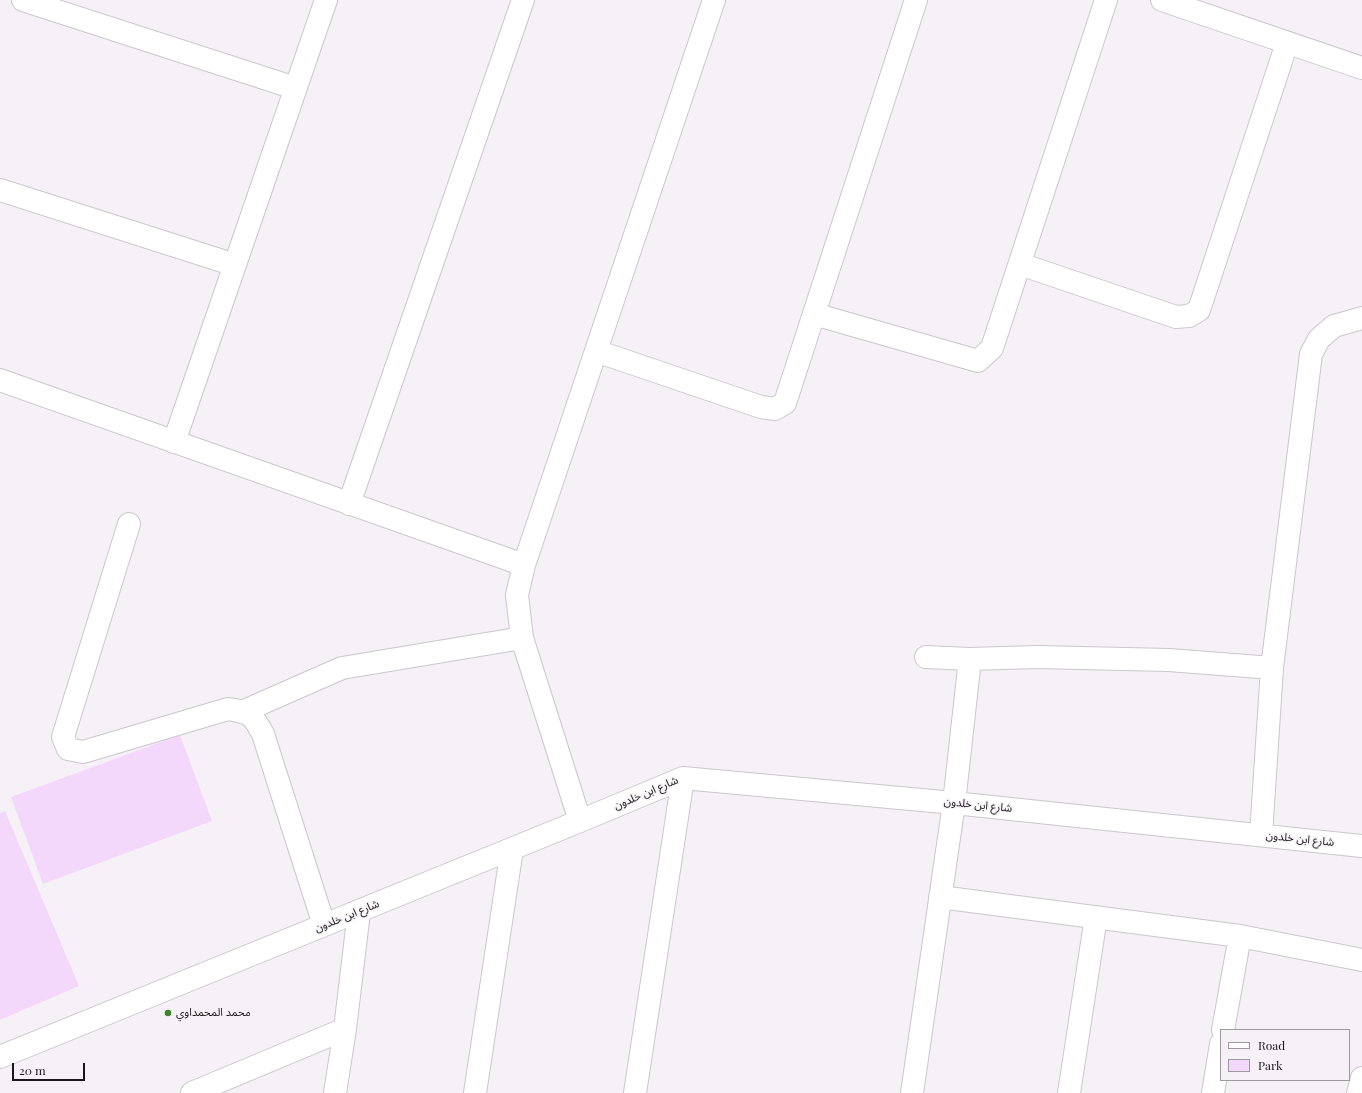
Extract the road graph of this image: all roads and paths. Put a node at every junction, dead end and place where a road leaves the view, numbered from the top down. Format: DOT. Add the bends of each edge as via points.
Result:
graph roads {
  1 [pos="23,0"];
  2 [pos="326,0"];
  3 [pos="523,0"];
  4 [pos="714,0"];
  5 [pos="916,0"];
  6 [pos="1106,0"];
  7 [pos="1162,0"];
  8 [pos="1287,43"];
  9 [pos="1362,68"];
  10 [pos="295,88"];
  11 [pos="0,190"];
  12 [pos="1020,264"];
  13 [pos="235,265"];
  14 [pos="814,314"];
  15 [pos="1362,318"];
  16 [pos="596,351"];
  17 [pos="0,380"];
  18 [pos="174,442"];
  19 [pos="349,504"];
  20 [pos="129,524"];
  21 [pos="524,566"];
  22 [pos="522,638"];
  23 [pos="926,657"];
  24 [pos="970,659"];
  25 [pos="1272,668"];
  26 [pos="244,711"];
  27 [pos="683,778"];
  28 [pos="954,803"];
  29 [pos="580,821"];
  30 [pos="1261,835"];
  31 [pos="1362,846"];
  32 [pos="512,849"];
  33 [pos="940,897"];
  34 [pos="358,912"];
  35 [pos="1096,917"];
  36 [pos="324,925"];
  37 [pos="1240,936"];
  38 [pos="1362,960"];
  39 [pos="345,1029"];
  40 [pos="1223,1029"];
  41 [pos="1220,1050"];
  42 [pos="0,1057"];
  43 [pos="1362,1078"];
  44 [pos="192,1093"];
  45 [pos="335,1093"];
  46 [pos="475,1093"];
  47 [pos="635,1093"];
  48 [pos="912,1093"];
  49 [pos="1069,1093"];
  50 [pos="1213,1093"];
  51 [pos="1358,1093"];
  1 -- 10 [label="street"];
  2 -- 10 [label="street"];
  3 -- 19 [label="street"];
  4 -- 16 [label="street"];
  5 -- 14 [label="street"];
  6 -- 12 [label="street"];
  7 -- 8 [label="street"];
  8 -- 9 [label="street"];
  8 -- 12 [label="street" via="1199,310 1189,316 1176,317"];
  10 -- 13 [label="street"];
  11 -- 13 [label="street"];
  12 -- 14 [label="street" via="992,348 978,361"];
  13 -- 18 [label="street"];
  14 -- 16 [label="street" via="786,403 775,408 761,407"];
  15 -- 25 [label="street" via="1334,326 1319,339 1311,354"];
  16 -- 21 [label="street"];
  17 -- 18 [label="street"];
  18 -- 19 [label="street"];
  19 -- 21 [label="street"];
  20 -- 26 [label="street" via="63,737 68,749 83,752 228,709"];
  21 -- 22 [label="street" via="517,595"];
  22 -- 26 [label="street" via="342,668"];
  22 -- 29 [label="street"];
  23 -- 24 [label="street"];
  24 -- 25 [label="street" via="1037,657 1169,660"];
  24 -- 28 [label="street"];
  25 -- 30 [label="street"];
  26 -- 36 [label="street" via="255,719 263,734"];
  27 -- 28 [label="street, شارع ابن خلدون"];
  27 -- 29 [label="street, شارع ابن خلدون"];
  27 -- 47 [label="street"];
  28 -- 30 [label="street, شارع ابن خلدون"];
  28 -- 33 [label="street"];
  29 -- 32 [label="street, شارع ابن خلدون"];
  30 -- 31 [label="street, شارع ابن خلدون"];
  32 -- 34 [label="street, شارع ابن خلدون"];
  32 -- 46 [label="street"];
  33 -- 35 [label="street"];
  33 -- 48 [label="street"];
  34 -- 36 [label="street, شارع ابن خلدون"];
  34 -- 39 [label="street"];
  35 -- 37 [label="street"];
  35 -- 49 [label="street"];
  36 -- 42 [label="street, شارع ابن خلدون"];
  37 -- 38 [label="street"];
  37 -- 40 [label="street"];
  39 -- 44 [label="street"];
  39 -- 45 [label="street"];
  41 -- 50 [label="street"];
  43 -- 51 [label="street"];
}
